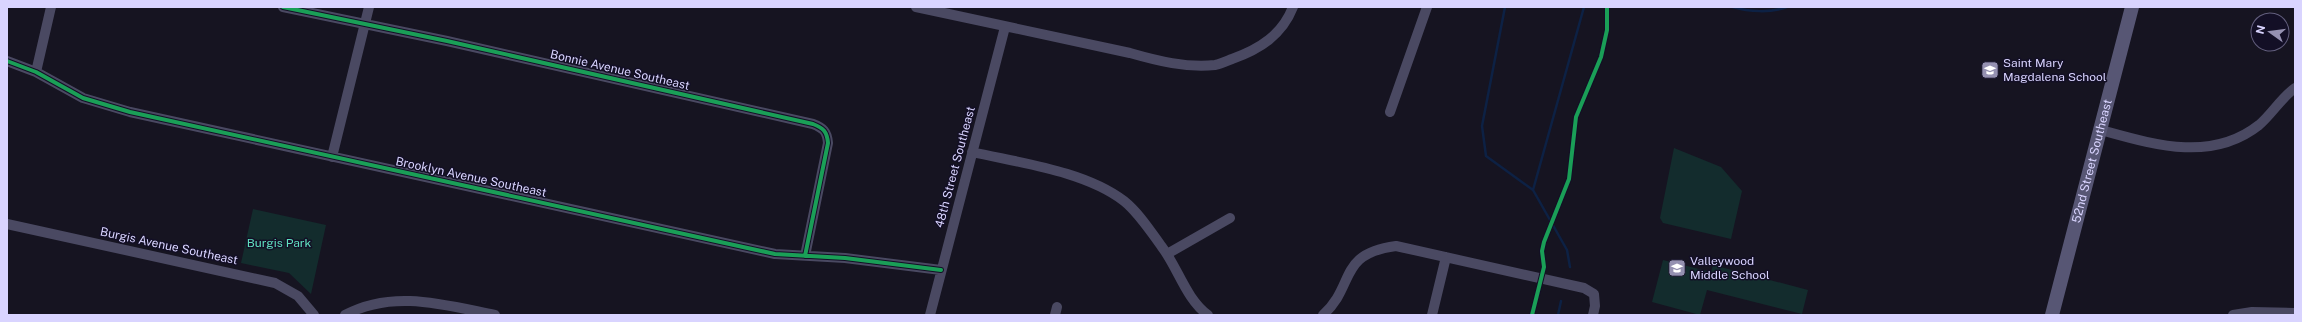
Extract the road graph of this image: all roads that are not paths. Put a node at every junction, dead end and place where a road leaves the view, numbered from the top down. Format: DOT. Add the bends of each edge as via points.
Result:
graph roads {
  1 [pos="51,7"];
  2 [pos="283,7"];
  3 [pos="369,7"];
  4 [pos="916,7"];
  5 [pos="1293,7"];
  6 [pos="1427,7"];
  7 [pos="2132,7"];
  8 [pos="364,25"];
  9 [pos="1005,27"];
  10 [pos="7,61"];
  11 [pos="36,72"];
  12 [pos="2295,88"];
  13 [pos="1390,112"];
  14 [pos="2101,130"];
  15 [pos="972,152"];
  16 [pos="332,157"];
  17 [pos="1230,218"];
  18 [pos="7,224"];
  19 [pos="1167,254"];
  20 [pos="805,256"];
  21 [pos="1446,257"];
  22 [pos="941,270"];
  23 [pos="2295,313"];
  24 [pos="2054,314"];
  25 [pos="314,315"];
  26 [pos="344,315"];
  27 [pos="495,315"];
  28 [pos="930,315"];
  29 [pos="1208,315"];
  30 [pos="1323,315"];
  31 [pos="1432,315"];
  32 [pos="1593,315"];
  33 [pos="2233,315"];
  1 -- 11 [label="street"];
  2 -- 8 [label="street, Bonnie Avenue Southeast"];
  3 -- 8 [label="street"];
  4 -- 9 [label="street"];
  5 -- 9 [label="street" via="1281,29 1267,42 1249,53 1216,65 1162,62"];
  6 -- 13 [label="street"];
  7 -- 14 [label="main road, 52nd Street Southeast"];
  8 -- 16 [label="street"];
  8 -- 20 [label="street, Bonnie Avenue Southeast" via="455,43 823,128 828,143"];
  9 -- 15 [label="street, 48th Street Southeast"];
  10 -- 11 [label="street, Brooklyn Avenue Southeast"];
  11 -- 16 [label="street, Brooklyn Avenue Southeast" via="63,88 104,105"];
  12 -- 14 [label="street" via="2258,125 2228,142 2210,147 2155,145"];
  14 -- 24 [label="main road, 52nd Street Southeast"];
  15 -- 19 [label="street" via="1058,172 1100,186 1125,201"];
  15 -- 22 [label="street, 48th Street Southeast"];
  16 -- 20 [label="street, Brooklyn Avenue Southeast" via="775,254"];
  17 -- 19 [label="street"];
  18 -- 25 [label="street, Burgis Avenue Southeast" via="275,283 298,296"];
  19 -- 29 [label="street" via="1181,279"];
  20 -- 22 [label="street, Brooklyn Avenue Southeast" via="845,258"];
  21 -- 30 [label="street" via="1396,246 1376,249 1362,256 1348,273 1331,307"];
  21 -- 31 [label="street"];
  21 -- 32 [label="street" via="1584,288 1594,294"];
  22 -- 28 [label="street, 48th Street Southeast"];
  23 -- 33 [label="street" via="2252,312"];
  26 -- 27 [label="street" via="378,303 420,300"];
}
